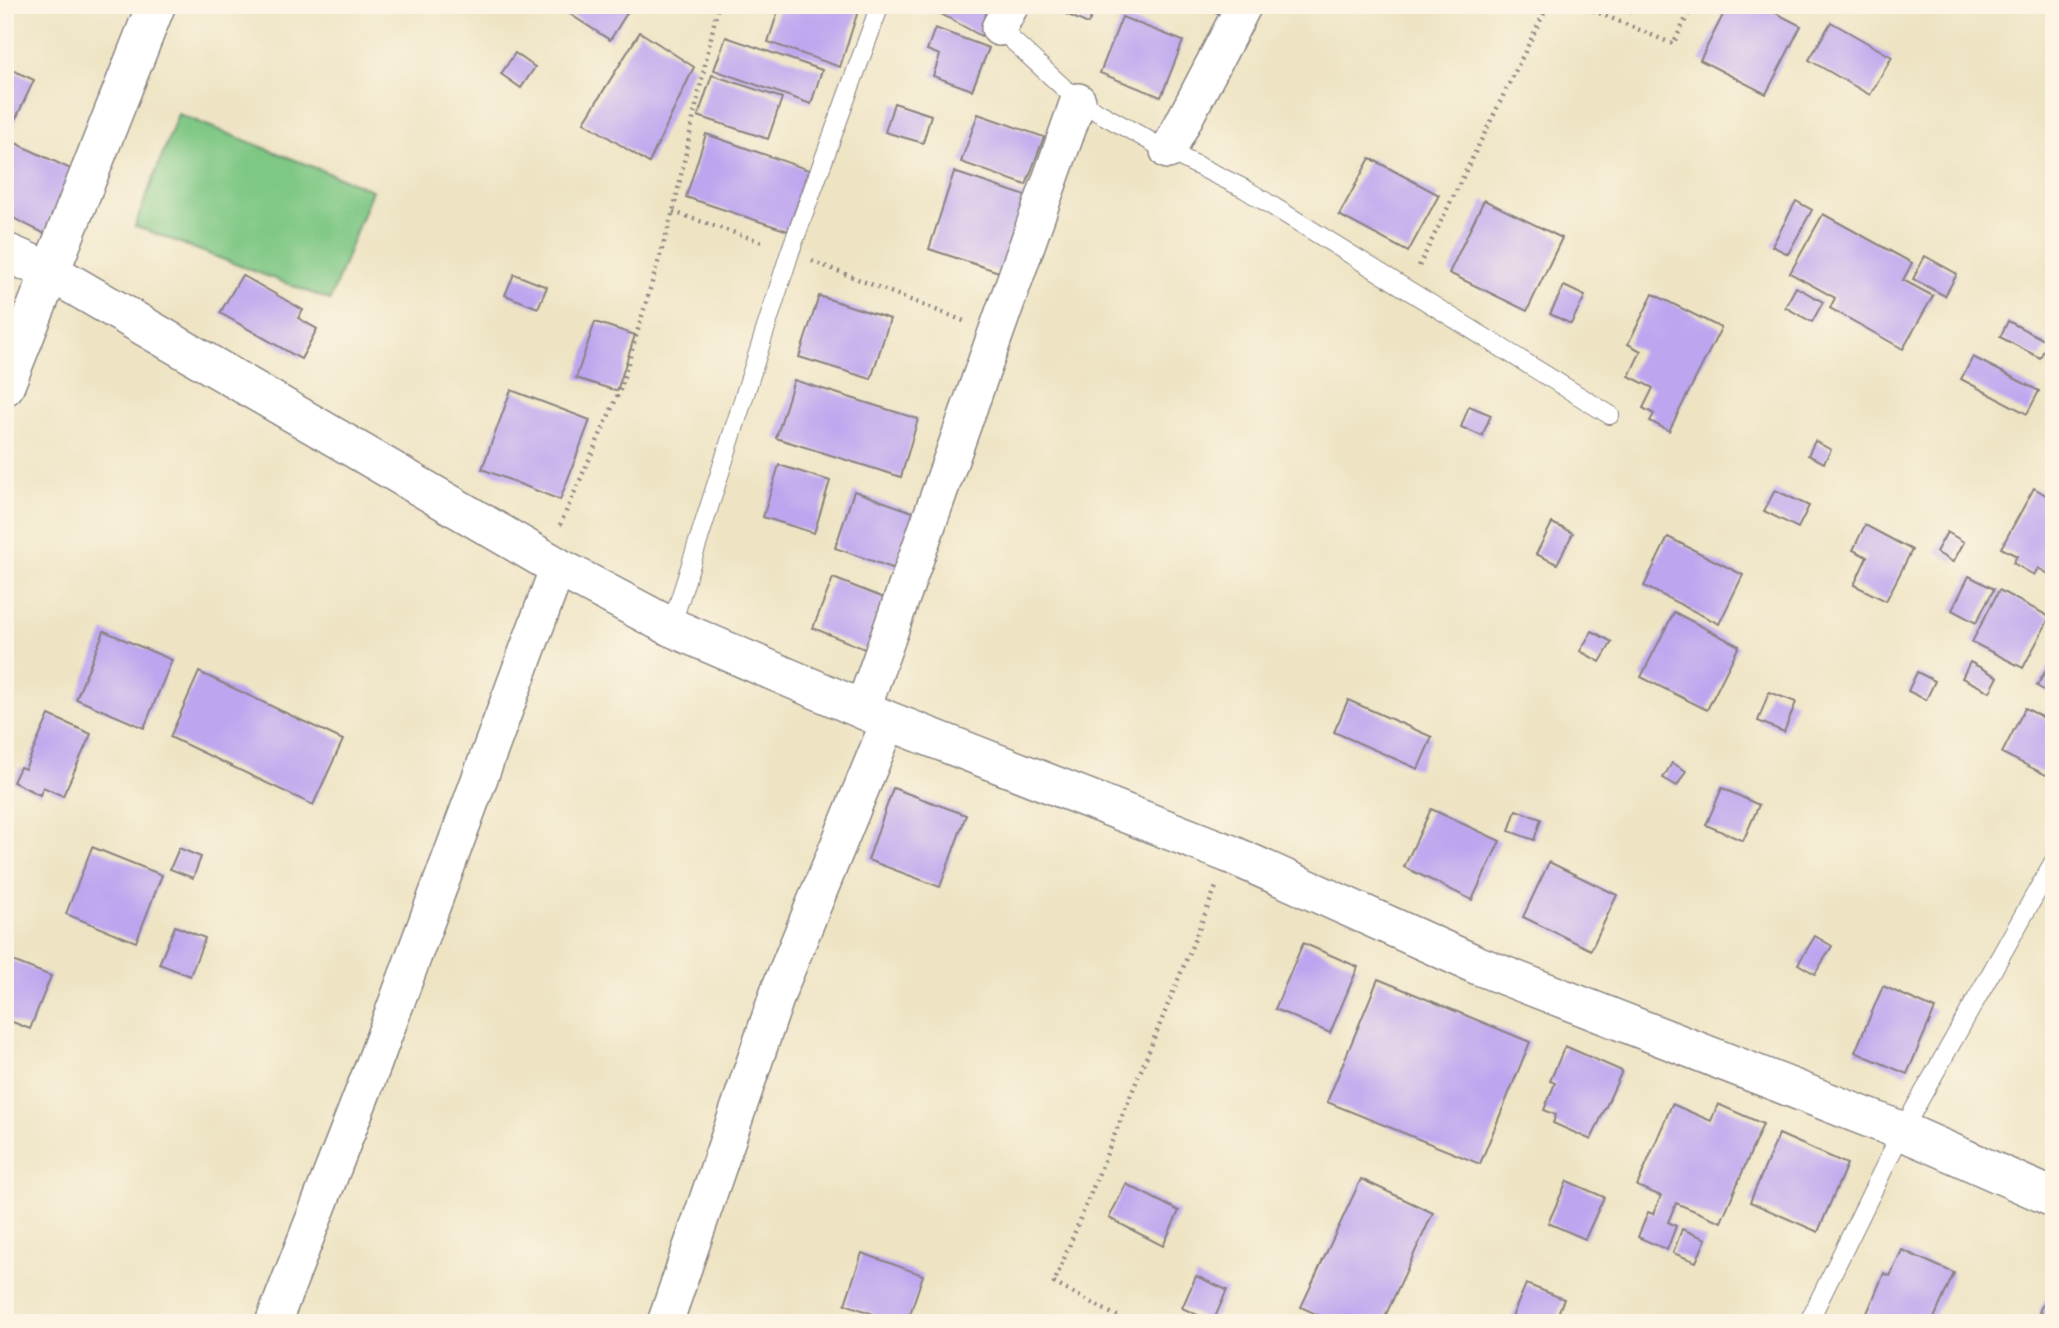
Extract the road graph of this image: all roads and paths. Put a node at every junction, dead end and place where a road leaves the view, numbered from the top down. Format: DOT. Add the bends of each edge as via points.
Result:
graph roads {
  1 [pos="156,5"];
  2 [pos="718,5"];
  3 [pos="880,5"];
  4 [pos="1244,5"];
  5 [pos="1548,5"];
  6 [pos="1580,5"];
  7 [pos="1693,5"];
  8 [pos="1005,17"];
  9 [pos="1078,101"];
  10 [pos="1168,151"];
  11 [pos="673,212"];
  12 [pos="5,252"];
  13 [pos="790,252"];
  14 [pos="49,271"];
  15 [pos="1408,289"];
  16 [pos="994,333"];
  17 [pos="5,386"];
  18 [pos="1610,415"];
  19 [pos="551,563"];
  20 [pos="671,627"];
  21 [pos="876,714"];
  22 [pos="1230,854"];
  23 [pos="2054,861"];
  24 [pos="1902,1131"];
  25 [pos="2054,1198"];
  26 [pos="273,1323"];
  27 [pos="666,1323"];
  28 [pos="1130,1323"];
  29 [pos="1808,1323"];
  1 -- 14 [label="street"];
  2 -- 11 [label="path"];
  3 -- 13 [label="lane"];
  4 -- 10 [label="street"];
  5 -- 15 [label="path"];
  6 -- 7 [label="path" via="1674,44"];
  8 -- 9 [label="lane"];
  9 -- 10 [label="lane"];
  9 -- 16 [label="street"];
  10 -- 15 [label="lane" via="1245,189"];
  11 -- 13 [label="path"];
  11 -- 19 [label="path" via="620,390"];
  12 -- 14 [label="street"];
  13 -- 16 [label="path"];
  13 -- 20 [label="lane"];
  14 -- 17 [label="street"];
  14 -- 19 [label="street"];
  15 -- 18 [label="lane"];
  16 -- 21 [label="street"];
  19 -- 20 [label="street"];
  19 -- 26 [label="street" via="378,1053"];
  20 -- 21 [label="street"];
  21 -- 22 [label="street"];
  21 -- 27 [label="street"];
  22 -- 24 [label="street" via="1478,965"];
  22 -- 28 [label="path" via="1054,1283"];
  23 -- 24 [label="lane"];
  24 -- 25 [label="street"];
  24 -- 29 [label="lane"];
}
